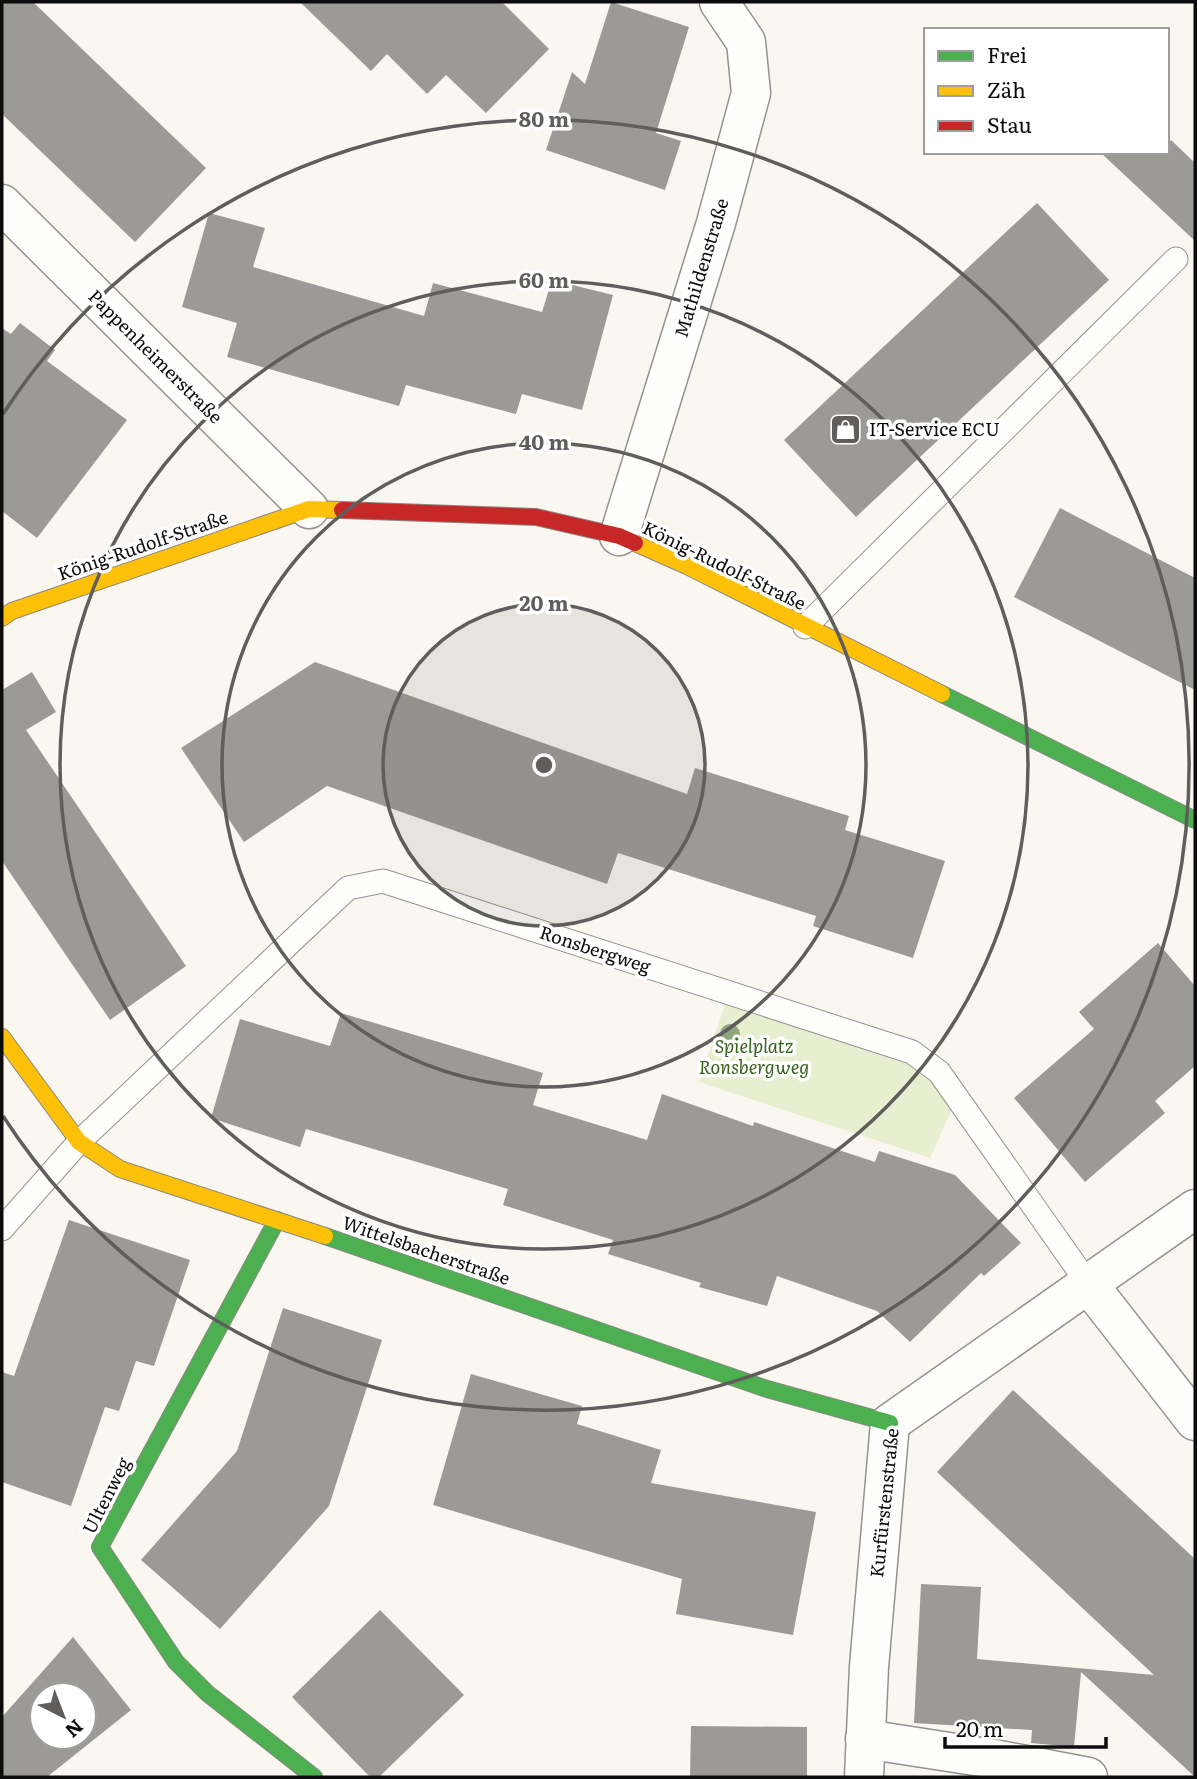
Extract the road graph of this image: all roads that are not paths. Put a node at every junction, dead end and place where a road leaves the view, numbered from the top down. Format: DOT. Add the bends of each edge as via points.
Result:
graph roads {
  1 [pos="719,2"];
  2 [pos="2,204"];
  3 [pos="1176,259"];
  4 [pos="309,509"];
  5 [pos="619,536"];
  6 [pos="2,618"];
  7 [pos="805,627"];
  8 [pos="1195,820"];
  9 [pos="2,1037"];
  10 [pos="79,1142"];
  11 [pos="1195,1209"];
  12 [pos="277,1220"];
  13 [pos="2,1229"];
  14 [pos="1089,1285"];
  15 [pos="1195,1421"];
  16 [pos="890,1423"];
  17 [pos="866,1739"];
  18 [pos="314,1777"];
  19 [pos="864,1777"];
  20 [pos="1088,1777"];
  1 -- 5 [label="street, Mathildenstraße" via="746,42 751,93 716,223"];
  2 -- 4 [label="street, Pappenheimerstraße"];
  3 -- 7 [label="lane"];
  4 -- 5 [label="street, König-Rudolf-Straße" via="536,517"];
  4 -- 6 [label="street, König-Rudolf-Straße"];
  5 -- 7 [label="street, König-Rudolf-Straße"];
  7 -- 8 [label="street, König-Rudolf-Straße"];
  9 -- 10 [label="street, Wittelsbacherstraße"];
  10 -- 12 [label="street, Wittelsbacherstraße" via="120,1169"];
  10 -- 13 [label="lane, Ronsbergweg"];
  10 -- 14 [label="lane, Ronsbergweg" via="348,888 383,881 912,1052 939,1072"];
  11 -- 14 [label="street, Kurfürstenstraße"];
  12 -- 16 [label="street, Wittelsbacherstraße" via="767,1389"];
  12 -- 18 [label="street, Ultenweg" via="100,1547 176,1662 207,1693"];
  14 -- 15 [label="street"];
  14 -- 16 [label="street, Kurfürstenstraße"];
  16 -- 17 [label="street, Kurfürstenstraße"];
  17 -- 19 [label="street, Kurfürstenstraße"];
  17 -- 20 [label="street"];
}
